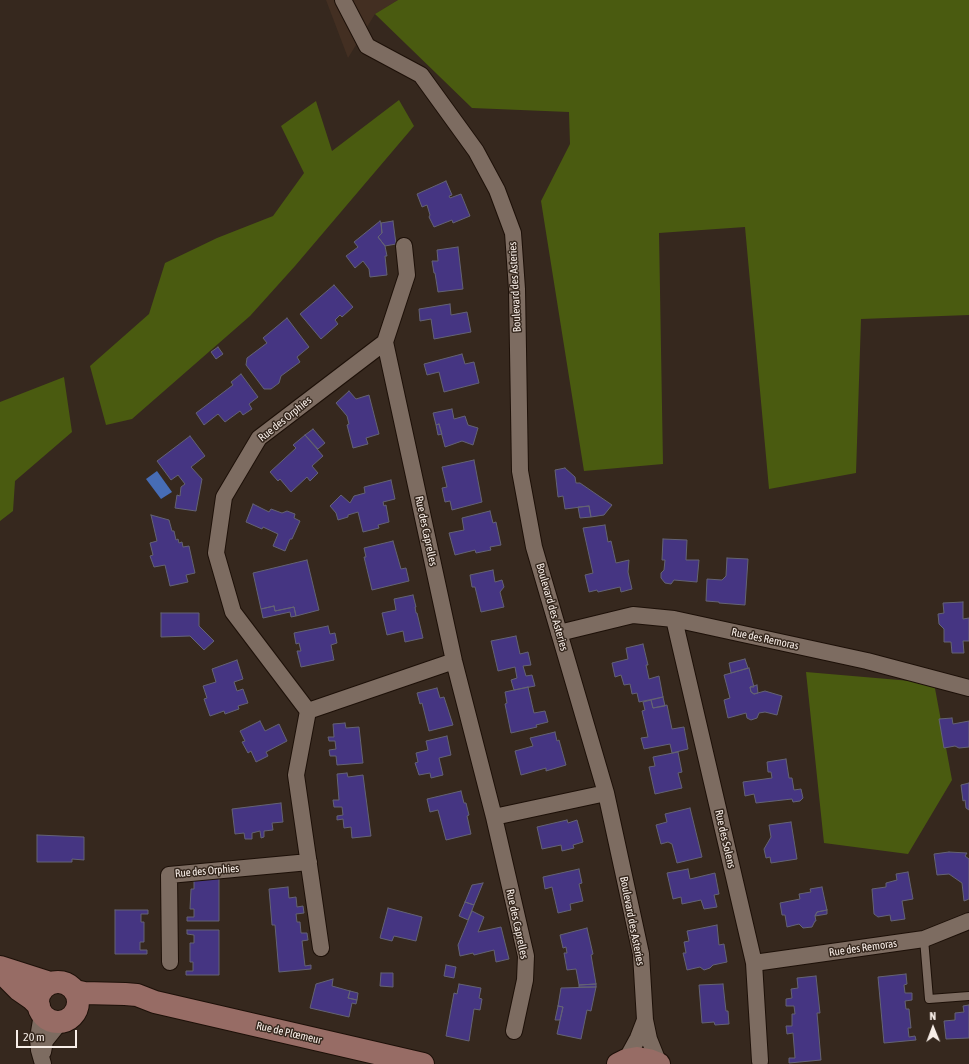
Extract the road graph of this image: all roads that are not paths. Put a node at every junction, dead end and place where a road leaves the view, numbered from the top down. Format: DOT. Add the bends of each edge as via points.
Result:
graph roads {
  1 [pos="343,0"];
  2 [pos="404,246"];
  3 [pos="386,342"];
  4 [pos="674,620"];
  5 [pos="559,633"];
  6 [pos="454,661"];
  7 [pos="969,688"];
  8 [pos="308,711"];
  9 [pos="606,793"];
  10 [pos="494,816"];
  11 [pos="309,862"];
  12 [pos="969,921"];
  13 [pos="924,939"];
  14 [pos="321,948"];
  15 [pos="170,962"];
  16 [pos="754,963"];
  17 [pos="0,966"];
  18 [pos="0,971"];
  19 [pos="50,983"];
  20 [pos="75,991"];
  21 [pos="969,996"];
  22 [pos="154,1002"];
  23 [pos="40,1010"];
  24 [pos="67,1018"];
  25 [pos="645,1020"];
  26 [pos="514,1031"];
  27 [pos="760,1061"];
  28 [pos="622,1062"];
  29 [pos="42,1063"];
  30 [pos="423,1064"];
  31 [pos="659,1064"];
  1 -- 5 [label="street, Boulevard des Asteries" via="368,46 421,75 476,151 497,190 513,233 517,289 520,471 534,547"];
  2 -- 3 [label="street, Rue des Caprelles" via="407,275"];
  3 -- 6 [label="street, Rue des Caprelles"];
  3 -- 8 [label="street, Rue des Orphies" via="259,438 224,497 216,553 233,612"];
  4 -- 5 [label="street, Rue des Remoras" via="633,615"];
  4 -- 7 [label="street, Rue des Remoras" via="867,661"];
  4 -- 16 [label="street, Rue des Solens"];
  5 -- 9 [label="street, Boulevard des Asteries"];
  6 -- 8 [label="street"];
  6 -- 10 [label="street, Rue des Caprelles"];
  8 -- 11 [label="street" via="296,775"];
  9 -- 10 [label="street"];
  9 -- 25 [label="street, Boulevard des Asteries" via="641,954"];
  10 -- 26 [label="street, Rue des Caprelles" via="526,956 525,980"];
  11 -- 14 [label="street"];
  11 -- 15 [label="street, Rue des Orphies" via="169,875"];
  12 -- 13 [label="street, Rue des Remoras"];
  13 -- 16 [label="street, Rue des Remoras"];
  13 -- 21 [label="lane" via="929,999"];
  16 -- 27 [label="street, Rue des Solens"];
  17 -- 19 [label="main road"];
  18 -- 23 [label="main road" via="32,999"];
  19 -- 20 [label="main road" via="64,983"];
  19 -- 23 [label="main road" via="40,993"];
  20 -- 22 [label="main road, Rue de Plœmeur" via="84,994 137,995"];
  20 -- 24 [label="main road" via="77,1009"];
  22 -- 24 [label="main road, Rue de Plœmeur" via="100,1006 82,1010"];
  22 -- 30 [label="main road, Rue de Plœmeur"];
  23 -- 24 [label="main road" via="50,1020"];
  23 -- 29 [label="street" via="38,1038"];
  24 -- 29 [label="street" via="45,1041"];
  25 -- 28 [label="street, Boulevard des Asteries" via="638,1038"];
  25 -- 31 [label="street, Boulevard des Asteries"];
  28 -- 31 [label="main road" via="638,1058"];
}
